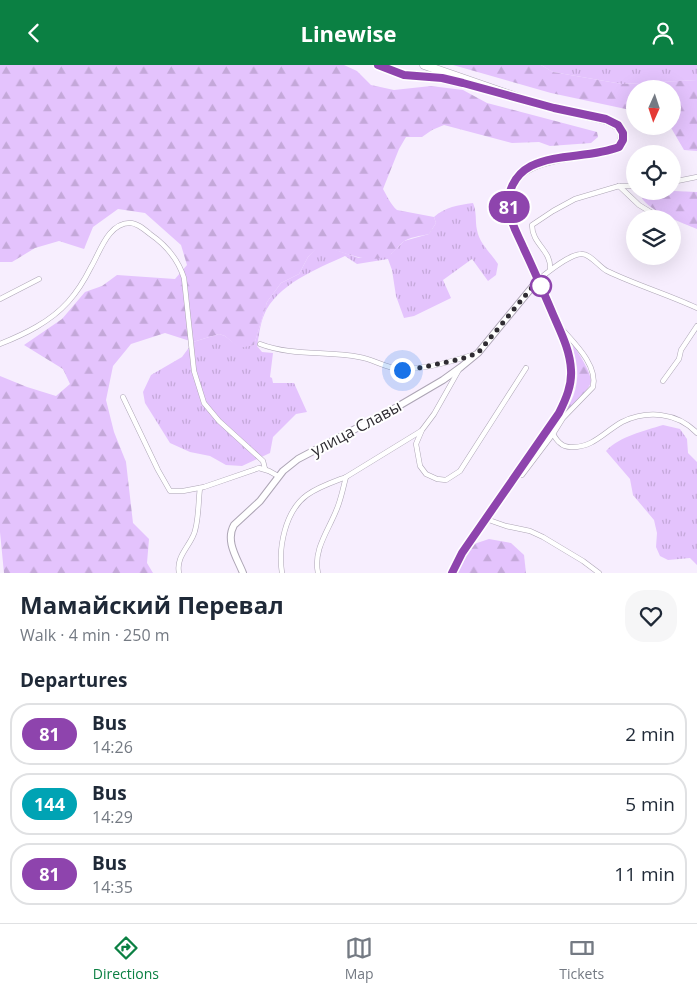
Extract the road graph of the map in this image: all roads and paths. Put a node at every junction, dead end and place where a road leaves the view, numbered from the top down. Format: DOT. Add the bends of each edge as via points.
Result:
graph roads {
  1 [pos="378,65"];
  2 [pos="420,65"];
  3 [pos="424,65"];
  4 [pos="413,76"];
  5 [pos="496,91"];
  6 [pos="697,177"];
  7 [pos="681,181"];
  8 [pos="619,186"];
  9 [pos="626,186"];
  10 [pos="647,210"];
  11 [pos="550,270"];
  12 [pos="39,279"];
  13 [pos="538,280"];
  14 [pos="0,299"];
  15 [pos="697,308"];
  16 [pos="557,323"];
  17 [pos="697,326"];
  18 [pos="0,344"];
  19 [pos="260,344"];
  20 [pos="478,353"];
  21 [pos="461,367"];
  22 [pos="526,368"];
  23 [pos="663,381"];
  24 [pos="123,397"];
  25 [pos="422,430"];
  26 [pos="697,433"];
  27 [pos="553,434"];
  28 [pos="266,469"];
  29 [pos="517,475"];
  30 [pos="278,476"];
  31 [pos="346,477"];
  32 [pos="200,488"];
  33 [pos="486,519"];
  34 [pos="179,573"];
  35 [pos="243,573"];
  36 [pos="282,573"];
  37 [pos="318,573"];
  38 [pos="452,573"];
  39 [pos="599,573"];
  1 -- 4 [label="highway"];
  2 -- 4 [label="highway" via="420,72"];
  3 -- 5 [label="highway"];
  4 -- 5 [label="highway" via="442,78"];
  5 -- 13 [label="highway" via="606,119 618,125 623,133 619,147 538,163 530,166 512,184 508,197 511,220"];
  6 -- 7 [label="street"];
  8 -- 9 [label="street"];
  8 -- 10 [label="street"];
  8 -- 11 [label="street" via="575,199 532,225 536,239 551,260"];
  11 -- 13 [label="street"];
  11 -- 15 [label="street" via="573,257 588,255 604,269"];
  12 -- 14 [label="street"];
  13 -- 16 [label="highway"];
  13 -- 20 [label="street, улица Славы"];
  16 -- 27 [label="street" via="588,362 594,383"];
  16 -- 29 [label="highway" via="569,356 570,387 559,413"];
  17 -- 23 [label="street"];
  18 -- 28 [label="street" via="54,316 83,281 102,243 114,229 126,223 137,224 172,253 180,265 194,371 204,403 218,421 263,461"];
  19 -- 20 [label="street" via="294,351 368,358 402,370"];
  20 -- 21 [label="street, улица Славы"];
  21 -- 25 [label="street"];
  21 -- 30 [label="street, улица Славы" via="397,407 298,459"];
  22 -- 25 [label="street" via="460,471 446,481 426,474 420,465 416,445"];
  24 -- 32 [label="street" via="170,491"];
  25 -- 31 [label="street"];
  26 -- 27 [label="street" via="677,419 649,414 620,423 583,447 560,444"];
  27 -- 29 [label="street" via="522,475"];
  28 -- 30 [label="street"];
  28 -- 32 [label="street" via="251,470"];
  29 -- 33 [label="highway"];
  30 -- 35 [label="street, улица Славы" via="265,495 231,530 231,543"];
  31 -- 36 [label="street" via="312,491 297,505 282,538"];
  31 -- 37 [label="street" via="337,509 317,556"];
  32 -- 34 [label="street" via="196,529 178,563"];
  33 -- 38 [label="highway"];
  33 -- 39 [label="street" via="543,537"];
}
